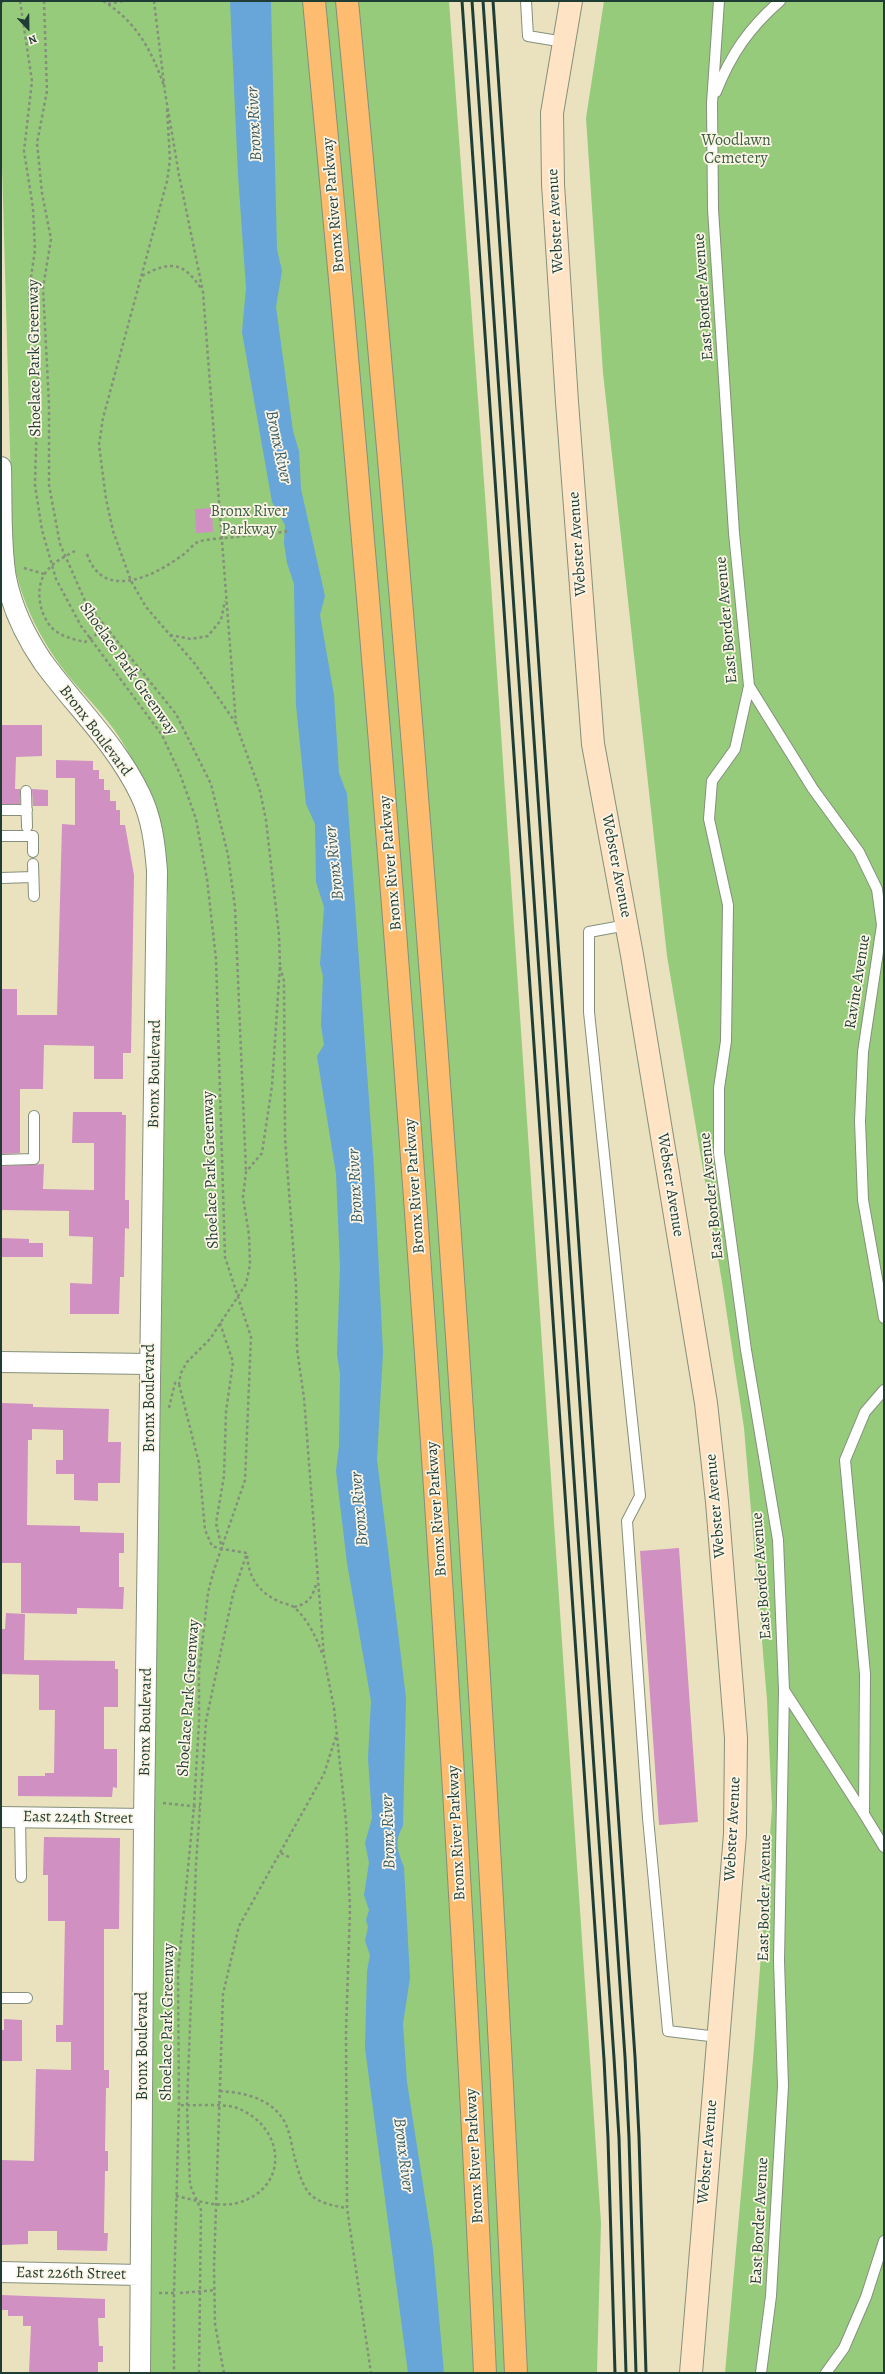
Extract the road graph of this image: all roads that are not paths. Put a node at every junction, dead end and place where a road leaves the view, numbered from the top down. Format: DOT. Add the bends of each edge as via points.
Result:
graph roads {
  1 [pos="314,1"];
  2 [pos="347,1"];
  3 [pos="526,1"];
  4 [pos="571,1"];
  5 [pos="719,1"];
  6 [pos="780,1"];
  7 [pos="564,42"];
  8 [pos="712,103"];
  9 [pos="1,467"];
  10 [pos="9,576"];
  11 [pos="749,686"];
  12 [pos="26,791"];
  13 [pos="1,810"];
  14 [pos="27,810"];
  15 [pos="27,827"];
  16 [pos="1,836"];
  17 [pos="33,852"];
  18 [pos="33,864"];
  19 [pos="33,877"];
  20 [pos="1,878"];
  21 [pos="34,896"];
  22 [pos="627,925"];
  23 [pos="881,947"];
  24 [pos="34,1116"];
  25 [pos="1,1160"];
  26 [pos="884,1318"];
  27 [pos="1,1362"];
  28 [pos="150,1364"];
  29 [pos="884,1390"];
  30 [pos="784,1690"];
  31 [pos="864,1814"];
  32 [pos="11,1817"];
  33 [pos="144,1819"];
  34 [pos="884,1847"];
  35 [pos="21,1877"];
  36 [pos="1,1998"];
  37 [pos="27,1998"];
  38 [pos="718,2036"];
  39 [pos="884,2241"];
  40 [pos="1,2272"];
  41 [pos="140,2275"];
  42 [pos="140,2373"];
  43 [pos="485,2373"];
  44 [pos="516,2373"];
  45 [pos="691,2373"];
  46 [pos="761,2373"];
  47 [pos="826,2373"];
  1 -- 43 [label="highway, Bronx River Parkway" via="360,493 416,1194 458,1850"];
  2 -- 44 [label="highway, Bronx River Parkway" via="401,592 449,1210 488,1823"];
  3 -- 7 [label="lane" via="528,36"];
  4 -- 7 [label="main road, Webster Avenue"];
  5 -- 8 [label="lane, East Border Avenue"];
  6 -- 8 [label="lane" via="747,34 727,63"];
  7 -- 22 [label="main road, Webster Avenue" via="552,113 553,184 567,402 593,744"];
  8 -- 11 [label="lane, East Border Avenue" via="714,217 734,533"];
  9 -- 10 [label="street, Bronx Boulevard"];
  10 -- 28 [label="street, Bronx Boulevard" via="18,615 34,649 126,768 141,794 153,838 158,888"];
  11 -- 23 [label="lane, Ravine Avenue" via="813,789 859,852 877,889 882,925"];
  11 -- 30 [label="lane, East Border Avenue" via="735,748 712,781 709,819 728,905 726,1041 719,1088 719,1153 746,1350 778,1540"];
  12 -- 14 [label="lane"];
  13 -- 14 [label="lane"];
  14 -- 15 [label="lane"];
  16 -- 17 [label="lane" via="33,836"];
  18 -- 19 [label="lane"];
  19 -- 20 [label="lane"];
  19 -- 21 [label="lane"];
  22 -- 38 [label="main road, Webster Avenue" via="706,1403 732,1676 737,1800"];
  22 -- 38 [label="lane" via="589,932 589,1012 640,1496 627,1521 648,1818 668,2031"];
  23 -- 26 [label="lane, Ravine Avenue" via="863,1052 860,1121 863,1200"];
  24 -- 25 [label="lane" via="34,1160"];
  27 -- 28 [label="street"];
  28 -- 33 [label="street, Bronx Boulevard"];
  29 -- 31 [label="lane" via="865,1412 845,1460 864,1674"];
  30 -- 31 [label="lane"];
  30 -- 46 [label="lane, East Border Avenue" via="779,1960 783,2086 771,2296"];
  31 -- 34 [label="lane"];
  32 -- 33 [label="street, East 224th Street"];
  32 -- 35 [label="lane"];
  33 -- 41 [label="street, Bronx Boulevard"];
  36 -- 37 [label="lane"];
  38 -- 45 [label="main road, Webster Avenue"];
  39 -- 47 [label="lane" via="866,2297 844,2348"];
  40 -- 41 [label="street, East 226th Street"];
  41 -- 42 [label="street, Bronx Boulevard"];
}
